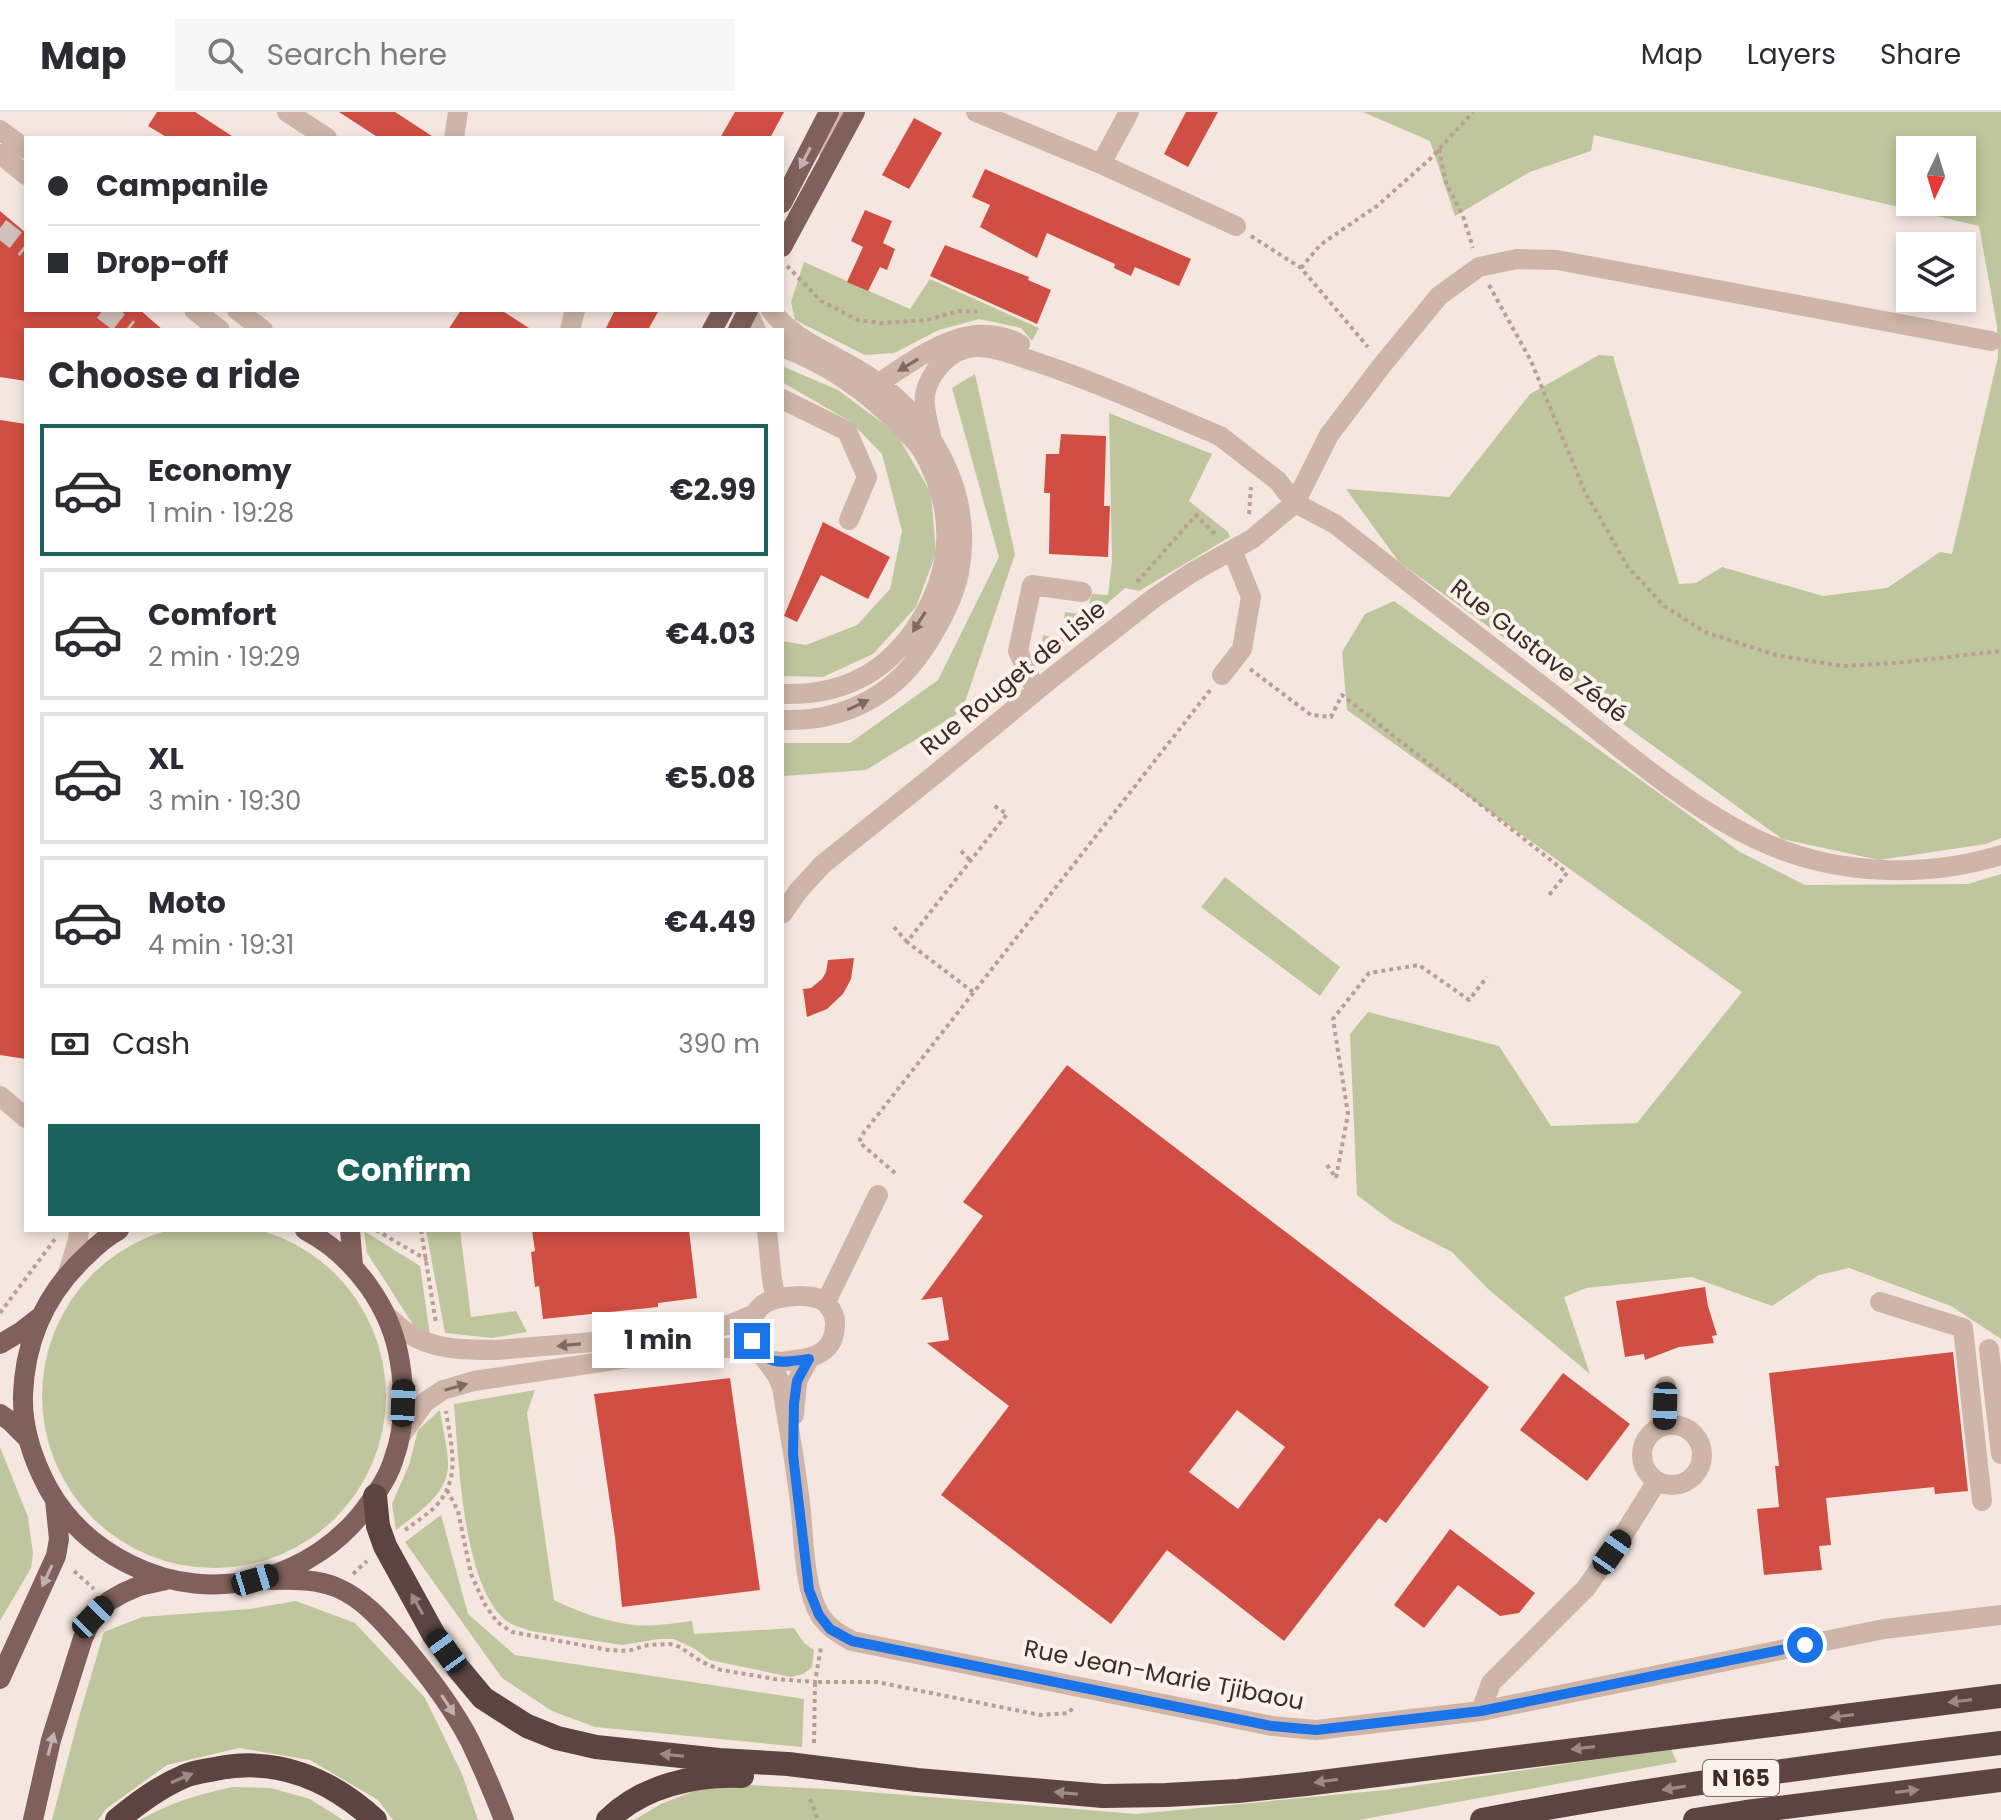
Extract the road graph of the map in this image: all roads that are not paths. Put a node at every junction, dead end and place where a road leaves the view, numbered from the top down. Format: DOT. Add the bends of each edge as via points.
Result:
graph roads {
  1 [pos="287,112"];
  2 [pos="458,112"];
  3 [pos="829,112"];
  4 [pos="842,112"];
  5 [pos="855,112"];
  6 [pos="976,112"];
  7 [pos="1129,112"];
  8 [pos="0,130"];
  9 [pos="324,136"];
  10 [pos="454,136"];
  11 [pos="24,148"];
  12 [pos="0,154"];
  13 [pos="827,164"];
  14 [pos="1101,164"];
  15 [pos="24,173"];
  16 [pos="784,199"];
  17 [pos="1236,226"];
  18 [pos="784,243"];
  19 [pos="197,312"];
  20 [pos="240,312"];
  21 [pos="773,312"];
  22 [pos="217,328"];
  23 [pos="260,328"];
  24 [pos="1991,341"];
  25 [pos="784,348"];
  26 [pos="1080,376"];
  27 [pos="879,383"];
  28 [pos="925,396"];
  29 [pos="784,400"];
  30 [pos="884,408"];
  31 [pos="907,410"];
  32 [pos="931,437"];
  33 [pos="1295,503"];
  34 [pos="849,520"];
  35 [pos="1239,546"];
  36 [pos="1082,592"];
  37 [pos="1222,675"];
  38 [pos="1036,691"];
  39 [pos="784,694"];
  40 [pos="784,720"];
  41 [pos="2001,855"];
  42 [pos="784,911"];
  43 [pos="24,1093"];
  44 [pos="0,1094"];
  45 [pos="24,1102"];
  46 [pos="24,1116"];
  47 [pos="878,1195"];
  48 [pos="79,1232"];
  49 [pos="116,1232"];
  50 [pos="309,1232"];
  51 [pos="350,1232"];
  52 [pos="767,1232"];
  53 [pos="353,1266"];
  54 [pos="68,1273"];
  55 [pos="776,1299"];
  56 [pos="826,1302"];
  57 [pos="1880,1302"];
  58 [pos="755,1314"];
  59 [pos="386,1315"];
  60 [pos="40,1317"];
  61 [pos="0,1344"];
  62 [pos="1989,1349"];
  63 [pos="761,1354"];
  64 [pos="809,1359"];
  65 [pos="1666,1386"];
  66 [pos="0,1414"];
  67 [pos="1665,1426"];
  68 [pos="400,1437"];
  69 [pos="28,1439"];
  70 [pos="2001,1454"];
  71 [pos="793,1455"];
  72 [pos="1657,1481"];
  73 [pos="375,1496"];
  74 [pos="55,1500"];
  75 [pos="1982,1501"];
  76 [pos="169,1580"];
  77 [pos="255,1580"];
  78 [pos="2001,1615"];
  79 [pos="0,1679"];
  80 [pos="2001,1696"];
  81 [pos="1481,1711"];
  82 [pos="2001,1743"];
  83 [pos="917,1780"];
  84 [pos="2001,1780"];
  85 [pos="1738,1816"];
  86 [pos="33,1820"];
  87 [pos="117,1820"];
  88 [pos="375,1820"];
  89 [pos="504,1820"];
  90 [pos="608,1820"];
  91 [pos="1482,1820"];
  92 [pos="1695,1820"];
  1 -- 9 [label="street"];
  2 -- 10 [label="street"];
  3 -- 16 [label="main road, one-way"];
  4 -- 13 [label="street"];
  5 -- 13 [label="main road"];
  6 -- 14 [label="street"];
  7 -- 14 [label="street"];
  8 -- 11 [label="street"];
  12 -- 15 [label="street"];
  13 -- 18 [label="main road"];
  14 -- 17 [label="street"];
  19 -- 22 [label="street"];
  20 -- 23 [label="street"];
  21 -- 27 [label="street" via="800,337"];
  24 -- 33 [label="street" via="1557,260 1517,259 1479,267 1439,296 1383,364 1329,435"];
  25 -- 30 [label="street" via="832,372"];
  26 -- 27 [label="street, one-way" via="1015,341 977,334 936,348"];
  26 -- 28 [label="street" via="989,347 971,347 941,364"];
  26 -- 33 [label="street, Rue Gustave Zédé" via="1220,436 1278,481"];
  27 -- 30 [label="street"];
  27 -- 31 [label="street"];
  28 -- 31 [label="street"];
  28 -- 32 [label="street"];
  29 -- 34 [label="street" via="847,431 867,477"];
  30 -- 31 [label="street"];
  30 -- 39 [label="street, one-way" via="921,449 939,489 944,570 904,645 883,666 836,687"];
  31 -- 32 [label="street"];
  40 -- 32 [label="street, one-way" via="820,718 868,701 895,684 940,624 959,574 960,505"];
  33 -- 35 [label="street, Rue Rouget de Lisle"];
  33 -- 41 [label="street, Rue Gustave Zédé" via="1335,524 1653,773 1757,840 1793,854 1875,871 1952,867"];
  35 -- 37 [label="street" via="1251,597 1242,649"];
  35 -- 38 [label="street, Rue Rouget de Lisle" via="1154,598"];
  36 -- 38 [label="street" via="1032,585 1018,651"];
  38 -- 42 [label="street, Rue Rouget de Lisle" via="823,864"];
  43 -- 44 [label="street"];
  44 -- 45 [label="street"];
  44 -- 46 [label="street"];
  47 -- 56 [label="street"];
  48 -- 54 [label="street"];
  49 -- 54 [label="main road"];
  50 -- 53 [label="main road"];
  51 -- 53 [label="main road"];
  52 -- 55 [label="street"];
  53 -- 59 [label="main road"];
  54 -- 60 [label="main road"];
  55 -- 56 [label="street" via="815,1297"];
  55 -- 58 [label="street"];
  56 -- 64 [label="street" via="836,1319 835,1336 823,1353"];
  57 -- 75 [label="street" via="1963,1328"];
  58 -- 59 [label="street, one-way" via="701,1332 496,1350 437,1346 408,1334"];
  58 -- 63 [label="street" via="752,1341"];
  59 -- 68 [label="main road" via="403,1385"];
  60 -- 61 [label="main road"];
  60 -- 69 [label="main road" via="27,1356 23,1398"];
  62 -- 70 [label="street"];
  63 -- 64 [label="street" via="776,1362"];
  68 -- 63 [label="street, one-way" via="425,1402 474,1381 709,1346"];
  63 -- 71 [label="street, Rue Jean-Marie Tjibaou" via="780,1382"];
  64 -- 71 [label="street, Rue Jean-Marie Tjibaou" via="797,1381"];
  65 -- 67 [label="street"];
  66 -- 69 [label="main road"];
  67 -- 72 [label="street" via="1648,1437 1642,1456"];
  67 -- 72 [label="street" via="1692,1434 1702,1460 1685,1482"];
  68 -- 73 [label="main road"];
  69 -- 74 [label="main road"];
  71 -- 81 [label="street, Rue Jean-Marie Tjibaou" via="809,1590 830,1629 852,1641 1272,1726 1316,1730"];
  72 -- 81 [label="street" via="1586,1588 1491,1683"];
  73 -- 77 [label="main road" via="357,1520 311,1558"];
  83 -- 73 [label="highway, one-way" via="596,1747 527,1726 483,1698 434,1635 385,1546"];
  74 -- 76 [label="main road" via="93,1542 116,1558"];
  74 -- 79 [label="main road, one-way" via="56,1556"];
  76 -- 77 [label="main road" via="227,1585"];
  86 -- 76 [label="main road, one-way" via="51,1740 93,1617 109,1601 139,1586"];
  77 -- 89 [label="main road, one-way" via="337,1588 385,1623 431,1679 469,1740"];
  78 -- 81 [label="street, Rue Jean-Marie Tjibaou" via="1870,1632"];
  80 -- 83 [label="highway, one-way" via="1238,1791 1103,1796"];
  82 -- 91 [label="highway, N 165, one-way"];
  83 -- 90 [label="highway" via="716,1775 643,1795"];
  85 -- 84 [label="highway, N 165, one-way"];
  85 -- 92 [label="highway, N 165"];
  87 -- 88 [label="highway, one-way" via="187,1775 253,1765 289,1769 324,1783"];
}
